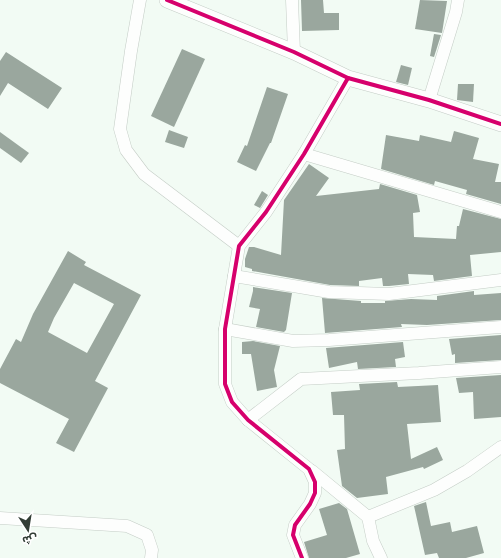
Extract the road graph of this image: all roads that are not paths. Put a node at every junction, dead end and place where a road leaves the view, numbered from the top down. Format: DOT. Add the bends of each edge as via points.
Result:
graph roads {
  1 [pos="140,0"];
  2 [pos="168,0"];
  3 [pos="292,0"];
  4 [pos="458,0"];
  5 [pos="294,52"];
  6 [pos="348,78"];
  7 [pos="429,100"];
  8 [pos="501,124"];
  9 [pos="304,154"];
  10 [pos="501,212"];
  11 [pos="239,246"];
  12 [pos="234,276"];
  13 [pos="501,280"];
  14 [pos="501,327"];
  15 [pos="225,329"];
  16 [pos="501,367"];
  17 [pos="248,420"];
  18 [pos="501,447"];
  19 [pos="310,469"];
  20 [pos="368,517"];
  21 [pos="0,518"];
  22 [pos="151,558"];
  23 [pos="302,558"];
  24 [pos="381,558"];
  1 -- 11 [label="street" via="120,129 126,150 144,174"];
  2 -- 5 [label="street"];
  3 -- 5 [label="street"];
  4 -- 7 [label="street"];
  5 -- 6 [label="street"];
  6 -- 7 [label="street"];
  6 -- 9 [label="street"];
  7 -- 8 [label="street"];
  9 -- 10 [label="street"];
  9 -- 11 [label="street" via="266,212"];
  11 -- 12 [label="street"];
  12 -- 13 [label="street" via="329,292 389,294"];
  12 -- 15 [label="street"];
  14 -- 15 [label="street" via="293,341"];
  15 -- 17 [label="street" via="225,384 232,402"];
  16 -- 17 [label="street" via="301,379"];
  17 -- 19 [label="street"];
  18 -- 20 [label="street" via="434,490"];
  19 -- 20 [label="street"];
  19 -- 23 [label="street" via="316,482 315,492 295,525 293,536"];
  20 -- 24 [label="street" via="373,541"];
  21 -- 22 [label="street" via="127,526 147,535 152,550"];
}
